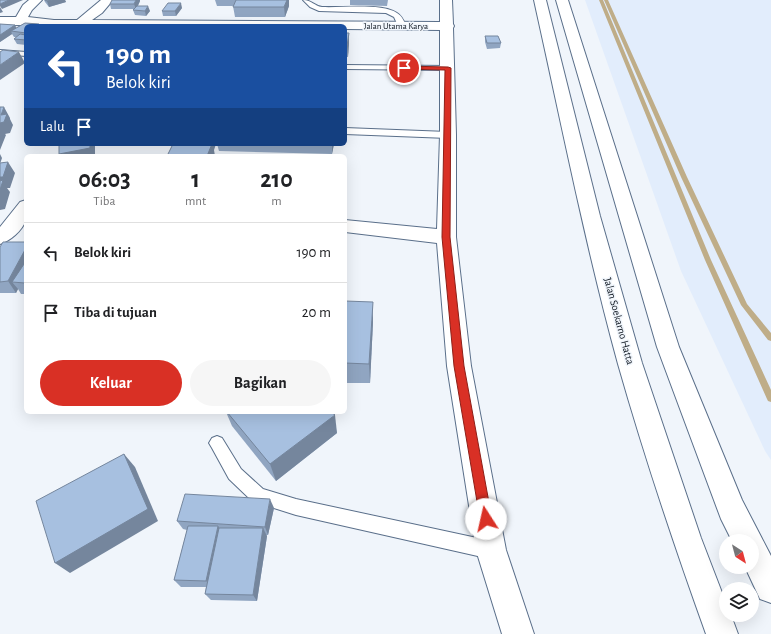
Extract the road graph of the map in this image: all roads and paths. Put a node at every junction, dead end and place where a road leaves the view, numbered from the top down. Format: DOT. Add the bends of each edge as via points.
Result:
graph roads {
  1 [pos="36,0"];
  2 [pos="107,0"];
  3 [pos="306,0"];
  4 [pos="446,0"];
  5 [pos="540,0"];
  6 [pos="562,0"];
  7 [pos="20,20"];
  8 [pos="0,21"];
  9 [pos="62,24"];
  10 [pos="74,24"];
  11 [pos="347,26"];
  12 [pos="402,26"];
  13 [pos="448,26"];
  14 [pos="0,52"];
  15 [pos="24,54"];
  16 [pos="347,67"];
  17 [pos="448,68"];
  18 [pos="347,131"];
  19 [pos="448,135"];
  20 [pos="24,210"];
  21 [pos="347,226"];
  22 [pos="12,231"];
  23 [pos="446,237"];
  24 [pos="217,443"];
  25 [pos="744,534"];
  26 [pos="491,550"];
  27 [pos="759,564"];
  28 [pos="771,588"];
  29 [pos="518,634"];
  30 [pos="722,634"];
  1 -- 7 [label="main road" via="27,8"];
  2 -- 10 [label="main road" via="98,10"];
  3 -- 12 [label="lane" via="319,10 387,12 397,15"];
  4 -- 13 [label="main road"];
  5 -- 30 [label="main road, Jalan Soekarno Hatta" via="591,216 630,364 686,538"];
  6 -- 25 [label="main road" via="668,348 731,509"];
  7 -- 8 [label="main road, Jalan Utama Karya"];
  7 -- 9 [label="main road, Jalan Utama Karya"];
  11 -- 12 [label="main road, Jalan Utama Karya"];
  12 -- 13 [label="main road, Jalan Utama Karya"];
  13 -- 17 [label="main road"];
  14 -- 15 [label="lane"];
  16 -- 17 [label="lane"];
  17 -- 19 [label="main road"];
  18 -- 19 [label="lane"];
  19 -- 23 [label="main road"];
  20 -- 22 [label="main road"];
  21 -- 23 [label="main road"];
  23 -- 26 [label="main road" via="459,366"];
  24 -- 26 [label="lane" via="235,474 258,495 296,507"];
  26 -- 29 [label="main road"];
  27 -- 28 [label="main road"];
}
